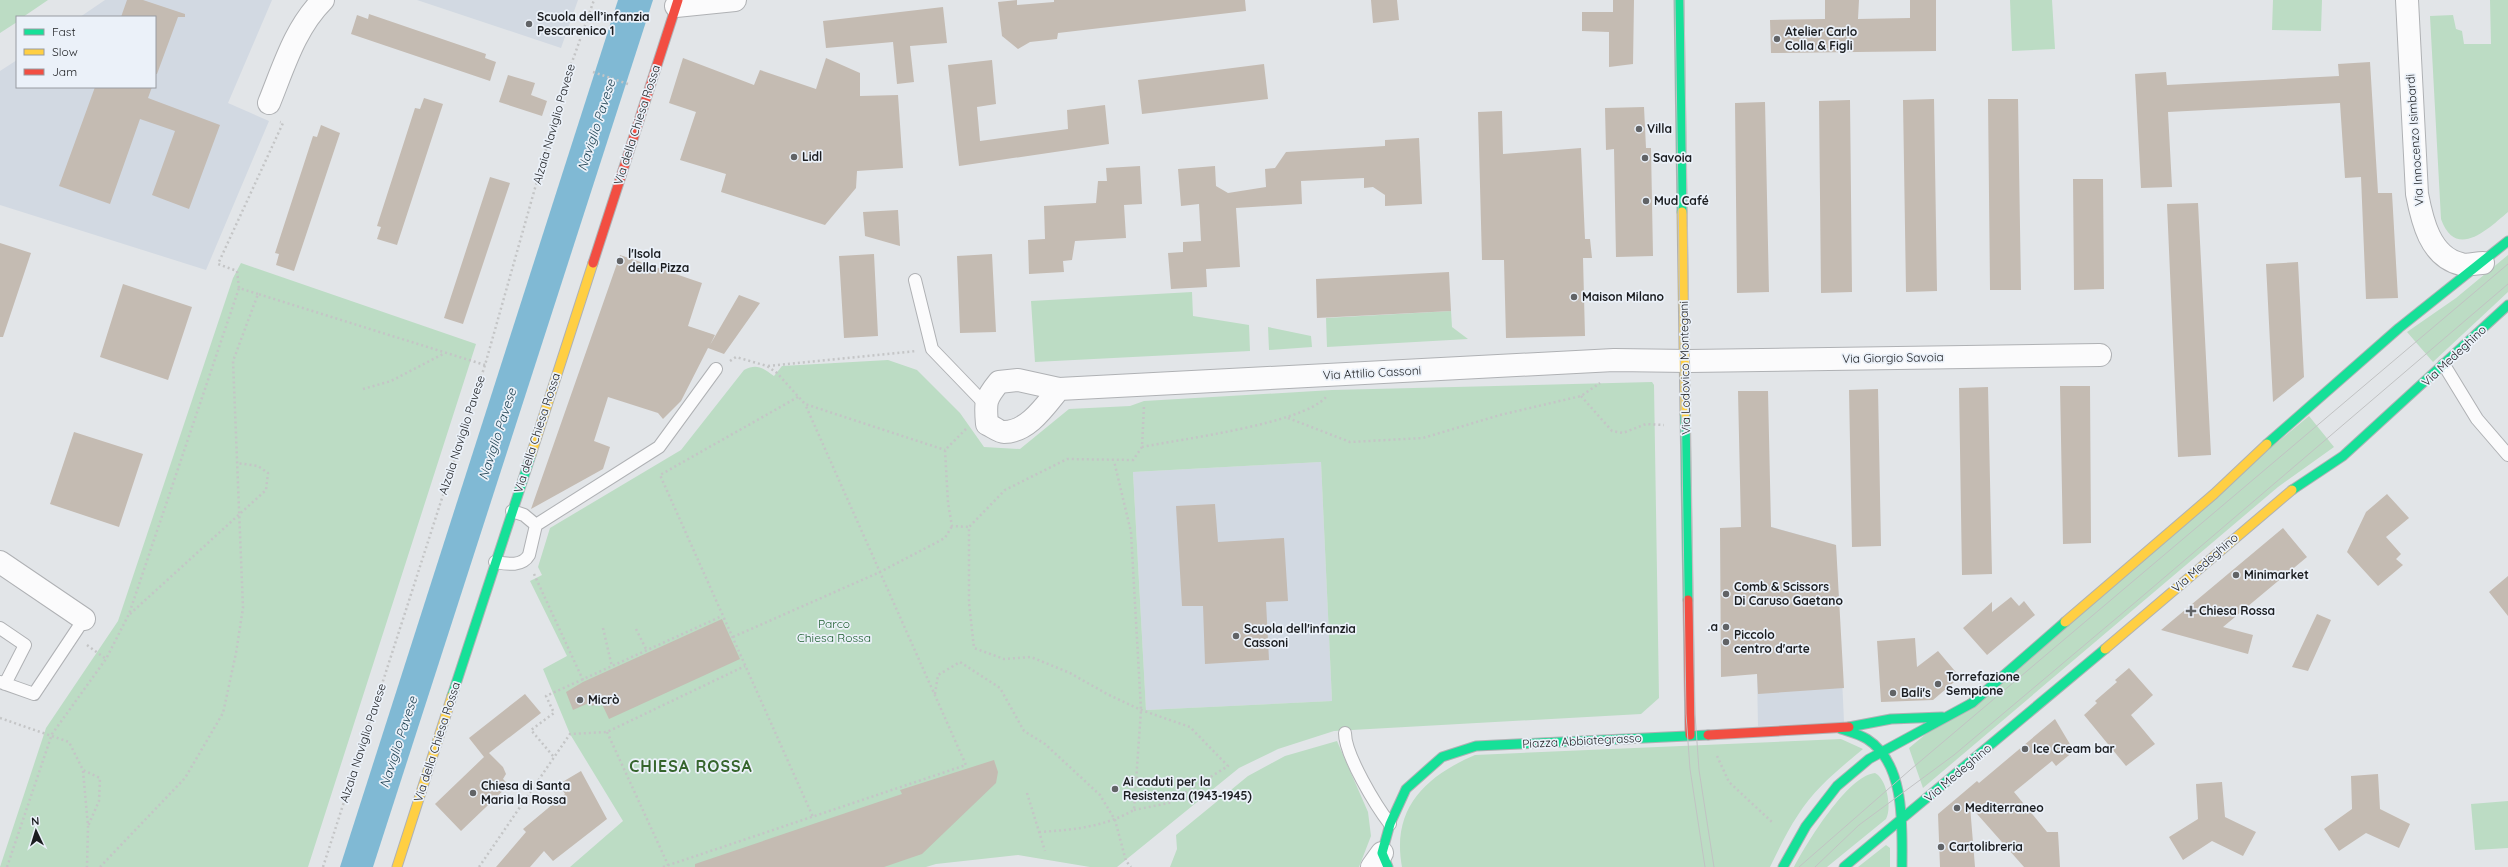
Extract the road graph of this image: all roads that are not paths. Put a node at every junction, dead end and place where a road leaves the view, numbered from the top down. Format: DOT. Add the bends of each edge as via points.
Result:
graph roads {
  1 [pos="323,0"];
  2 [pos="735,0"];
  3 [pos="1679,0"];
  4 [pos="2407,0"];
  5 [pos="677,3"];
  6 [pos="269,103"];
  7 [pos="2508,241"];
  8 [pos="2483,263"];
  9 [pos="915,280"];
  10 [pos="2508,305"];
  11 [pos="2100,355"];
  12 [pos="1685,361"];
  13 [pos="2444,365"];
  14 [pos="716,369"];
  15 [pos="1059,389"];
  16 [pos="986,414"];
  17 [pos="2508,456"];
  18 [pos="512,511"];
  19 [pos="536,525"];
  20 [pos="0,562"];
  21 [pos="495,562"];
  22 [pos="84,619"];
  23 [pos="0,628"];
  24 [pos="2,683"];
  25 [pos="1947,717"];
  26 [pos="1841,729"];
  27 [pos="1345,733"];
  28 [pos="1690,735"];
  29 [pos="1882,753"];
  30 [pos="1901,820"];
  31 [pos="1390,824"];
  32 [pos="1381,862"];
  33 [pos="397,867"];
  34 [pos="1783,867"];
  35 [pos="1844,867"];
  36 [pos="1902,867"];
  1 -- 6 [label="street" via="297,34"];
  2 -- 5 [label="street"];
  3 -- 12 [label="main road, Via Lodovico Montegani"];
  4 -- 8 [label="street, Via Innocenzo Isimbardi" via="2417,194 2423,223 2444,258 2461,264"];
  5 -- 18 [label="main road, Via della Chiesa Rossa"];
  7 -- 8 [label="main road"];
  8 -- 25 [label="main road" via="2399,328 2281,431 2214,494 1972,703"];
  9 -- 16 [label="lane" via="932,349"];
  10 -- 13 [label="main road, Via Medeghino"];
  11 -- 12 [label="street, Via Giorgio Savoia"];
  12 -- 15 [label="street, Via Attilio Cassoni" via="1614,360"];
  12 -- 28 [label="main road, Via Lodovico Montegani"];
  13 -- 17 [label="lane" via="2477,419"];
  13 -- 30 [label="main road, Via Medeghino" via="2342,456 2286,494"];
  14 -- 19 [label="lane" via="659,447"];
  15 -- 16 [label="street, Via Attilio Cassoni" via="1018,380 999,382"];
  15 -- 16 [label="street" via="1022,428 1003,432"];
  18 -- 19 [label="lane" via="524,515"];
  18 -- 21 [label="main road, Via della Chiesa Rossa"];
  19 -- 21 [label="lane" via="526,559 508,565"];
  20 -- 22 [label="street"];
  21 -- 33 [label="main road, Via della Chiesa Rossa"];
  22 -- 24 [label="lane" via="34,694"];
  23 -- 24 [label="lane" via="25,645"];
  25 -- 26 [label="main road, Piazza Abbiategrasso" via="1891,719"];
  25 -- 29 [label="main road"];
  26 -- 28 [label="main road, Piazza Abbiategrasso"];
  26 -- 29 [label="main road, Piazza Abbiategrasso" via="1868,739"];
  27 -- 31 [label="lane" via="1348,750"];
  28 -- 31 [label="main road, Piazza Abbiategrasso" via="1476,746 1459,751 1442,757 1406,789"];
  29 -- 30 [label="main road, Piazza Abbiategrasso" via="1895,783"];
  29 -- 34 [label="main road" via="1869,759 1837,786 1806,826"];
  30 -- 35 [label="main road"];
  30 -- 36 [label="main road, Piazza Abbiategrasso"];
  31 -- 32 [label="main road, Piazza Abbiategrasso"];
}
